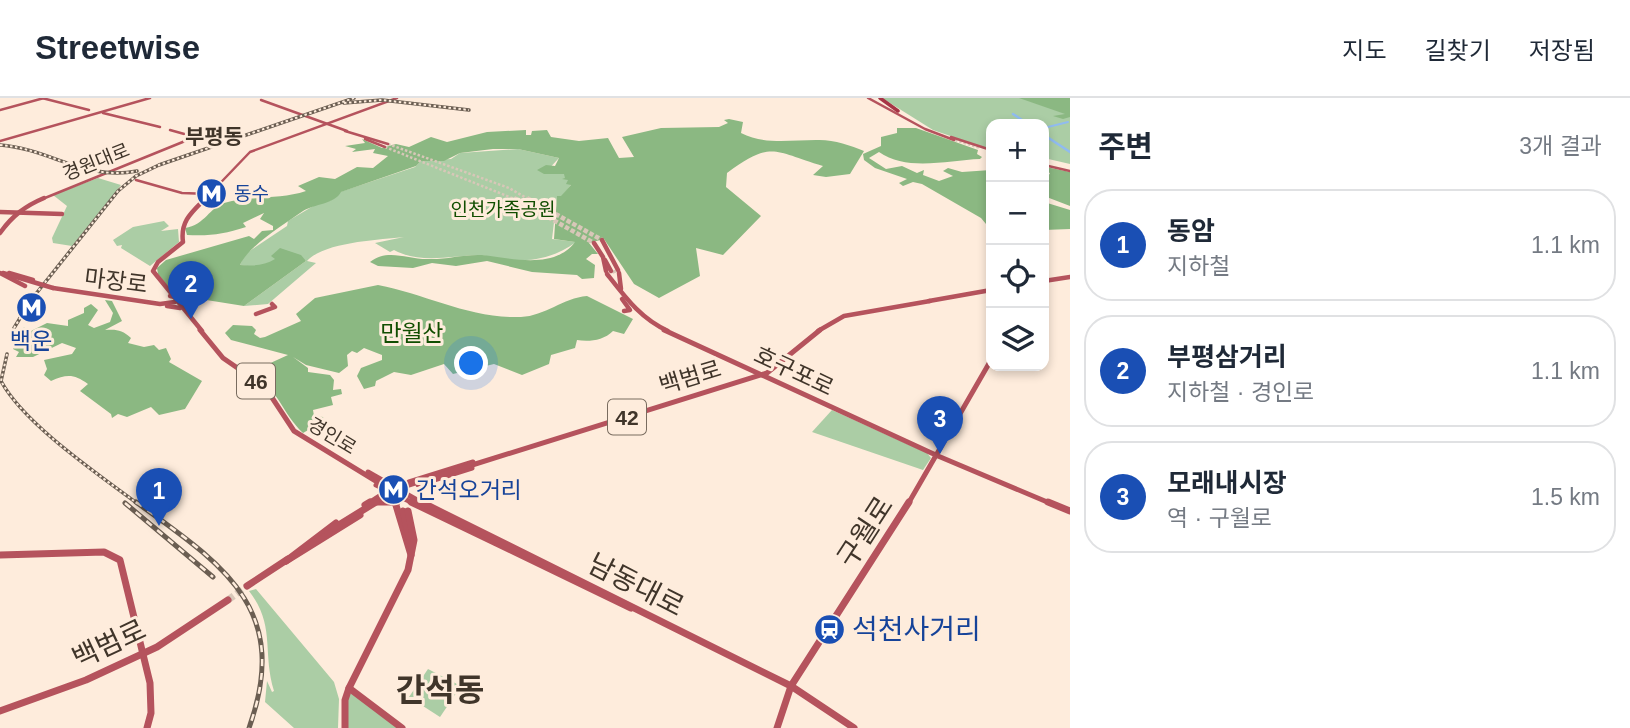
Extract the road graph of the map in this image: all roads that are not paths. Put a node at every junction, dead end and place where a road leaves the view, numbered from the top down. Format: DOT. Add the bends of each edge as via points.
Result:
graph roads {
  1 [pos="43,98"];
  2 [pos="133,98"];
  3 [pos="150,98"];
  4 [pos="397,98"];
  5 [pos="870,98"];
  6 [pos="882,99"];
  7 [pos="261,100"];
  8 [pos="140,101"];
  9 [pos="0,110"];
  10 [pos="89,110"];
  11 [pos="100,112"];
  12 [pos="898,112"];
  13 [pos="321,121"];
  14 [pos="331,124"];
  15 [pos="160,127"];
  16 [pos="225,127"];
  17 [pos="317,128"];
  18 [pos="170,130"];
  19 [pos="214,130"];
  20 [pos="350,132"];
  21 [pos="190,134"];
  22 [pos="198,136"];
  23 [pos="2,140"];
  24 [pos="190,140"];
  25 [pos="955,140"];
  26 [pos="972,146"];
  27 [pos="986,150"];
  28 [pos="1049,166"];
  29 [pos="1070,171"];
  30 [pos="136,180"];
  31 [pos="209,194"];
  32 [pos="0,212"];
  33 [pos="17,212"];
  34 [pos="62,214"];
  35 [pos="0,233"];
  36 [pos="602,240"];
  37 [pos="594,243"];
  38 [pos="612,272"];
  39 [pos="1,273"];
  40 [pos="1070,277"];
  41 [pos="33,280"];
  42 [pos="1049,280"];
  43 [pos="25,286"];
  44 [pos="620,287"];
  45 [pos="986,291"];
  46 [pos="170,296"];
  47 [pos="175,302"];
  48 [pos="160,304"];
  49 [pos="273,306"];
  50 [pos="180,308"];
  51 [pos="884,308"];
  52 [pos="624,311"];
  53 [pos="254,312"];
  54 [pos="748,369"];
  55 [pos="986,369"];
  56 [pos="772,370"];
  57 [pos="761,375"];
  58 [pos="748,379"];
  59 [pos="775,382"];
  60 [pos="938,456"];
  61 [pos="494,458"];
  62 [pos="391,486"];
  63 [pos="377,499"];
  64 [pos="397,502"];
  65 [pos="418,506"];
  66 [pos="404,511"];
  67 [pos="1070,513"];
  68 [pos="0,555"];
  69 [pos="286,561"];
  70 [pos="247,586"];
  71 [pos="228,600"];
  72 [pos="634,609"];
  73 [pos="142,654"];
  74 [pos="791,686"];
  75 [pos="349,688"];
  76 [pos="0,711"];
  77 [pos="147,728"];
  78 [pos="345,728"];
  79 [pos="402,728"];
  80 [pos="777,728"];
  81 [pos="854,728"];
  1 -- 9 [label="main road"];
  1 -- 10 [label="main road"];
  2 -- 8 [label="main road"];
  3 -- 8 [label="main road"];
  4 -- 14 [label="main road"];
  5 -- 12 [label="main road"];
  6 -- 12 [label="highway"];
  7 -- 13 [label="main road"];
  8 -- 11 [label="main road"];
  11 -- 15 [label="main road"];
  11 -- 23 [label="main road"];
  12 -- 25 [label="main road"];
  13 -- 14 [label="main road"];
  13 -- 14 [label="main road"];
  13 -- 17 [label="main road"];
  14 -- 17 [label="main road, 경인로"];
  14 -- 20 [label="main road"];
  16 -- 19 [label="main road, 경원대로"];
  17 -- 31 [label="main road, 경인로 / 46" via="250,152"];
  18 -- 21 [label="main road"];
  19 -- 22 [label="main road, 경원대로"];
  19 -- 22 [label="main road" via="220,134 217,138"];
  20 -- 20 [label="main road" via="381,142 386,146 376,144"];
  21 -- 22 [label="main road"];
  21 -- 24 [label="main road"];
  22 -- 24 [label="main road, 경원대로"];
  24 -- 33 [label="main road, 경원대로"];
  25 -- 26 [label="main road"];
  25 -- 26 [label="main road" via="968,140"];
  26 -- 27 [label="main road"];
  28 -- 29 [label="main road"];
  30 -- 31 [label="main road" via="182,193"];
  31 -- 46 [label="main road, 경인로 / 46" via="182,225 181,246 153,269"];
  32 -- 33 [label="main road"];
  33 -- 34 [label="main road"];
  33 -- 35 [label="main road, 경원대로"];
  36 -- 38 [label="main road, 호구포로" via="612,256"];
  37 -- 38 [label="main road, 호구포로"];
  38 -- 44 [label="main road, 호구포로"];
  38 -- 44 [label="main road, 호구포로"];
  39 -- 41 [label="main road"];
  39 -- 43 [label="main road"];
  39 -- 48 [label="main road, 마장로, bridge" via="52,288"];
  40 -- 42 [label="main road"];
  44 -- 52 [label="main road" via="630,310"];
  44 -- 54 [label="main road, 호구포로" via="652,324"];
  45 -- 51 [label="main road, 백범로 / 42"];
  46 -- 47 [label="main road, 경인로 / 46"];
  46 -- 50 [label="main road" via="194,300"];
  47 -- 48 [label="main road, 마장로"];
  47 -- 50 [label="main road, 경인로 / 46"];
  48 -- 50 [label="main road"];
  49 -- 53 [label="main road"];
  50 -- 62 [label="main road, 경인로 / 46" via="227,362 265,387 294,431"];
  51 -- 56 [label="main road, 백범로 / 42" via="835,319"];
  54 -- 57 [label="main road, 호구포로"];
  54 -- 58 [label="main road"];
  55 -- 60 [label="main road, 구월로"];
  56 -- 57 [label="main road, 백범로 / 42"];
  56 -- 59 [label="main road"];
  57 -- 58 [label="main road, 백범로 / 42"];
  57 -- 59 [label="main road, 호구포로"];
  58 -- 61 [label="main road, 백범로 / 42"];
  59 -- 60 [label="main road, 호구포로"];
  60 -- 67 [label="main road, 호구포로"];
  60 -- 74 [label="main road, 구월로"];
  61 -- 62 [label="main road, 백범로 / 42"];
  61 -- 69 [label="main road, 백범로, bridge" via="397,489"];
  62 -- 63 [label="main road, 백범로"];
  62 -- 63 [label="main road"];
  62 -- 64 [label="main road"];
  62 -- 65 [label="main road"];
  62 -- 72 [label="main road, 남동대로"];
  63 -- 64 [label="main road"];
  63 -- 69 [label="main road, 백범로" via="337,531"];
  64 -- 66 [label="main road"];
  65 -- 66 [label="main road"];
  65 -- 72 [label="main road"];
  66 -- 75 [label="main road" via="411,555 406,576"];
  68 -- 73 [label="main road" via="81,551 118,558"];
  69 -- 70 [label="main road, 백범로"];
  71 -- 73 [label="main road, 백범로"];
  72 -- 74 [label="main road, 남동대로"];
  73 -- 76 [label="main road, 백범로"];
  73 -- 77 [label="main road" via="153,698"];
  74 -- 80 [label="main road, 구월로"];
  74 -- 81 [label="main road, 남동대로"];
  75 -- 78 [label="main road"];
  75 -- 79 [label="main road"];
}
